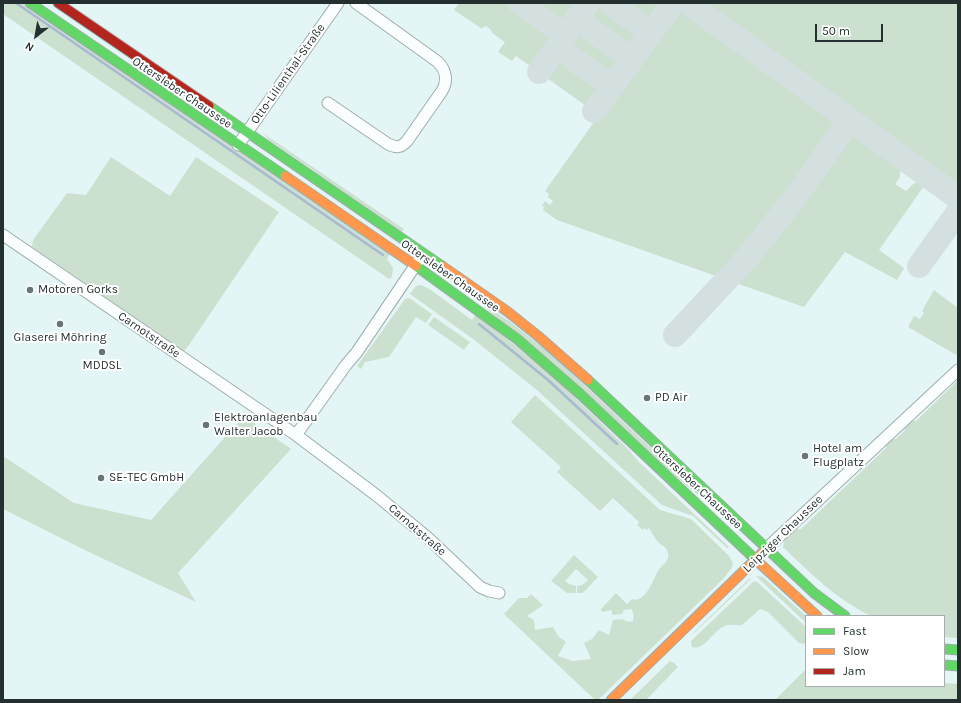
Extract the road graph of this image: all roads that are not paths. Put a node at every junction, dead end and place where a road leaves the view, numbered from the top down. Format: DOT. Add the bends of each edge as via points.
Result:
graph roads {
  1 [pos="30,3"];
  2 [pos="58,3"];
  3 [pos="338,3"];
  4 [pos="356,3"];
  5 [pos="328,103"];
  6 [pos="247,132"];
  7 [pos="238,145"];
  8 [pos="3,235"];
  9 [pos="424,253"];
  10 [pos="416,266"];
  11 [pos="958,370"];
  12 [pos="296,435"];
  13 [pos="767,548"];
  14 [pos="756,560"];
  15 [pos="499,593"];
  16 [pos="817,615"];
  17 [pos="844,615"];
  18 [pos="945,649"];
  19 [pos="958,650"];
  20 [pos="945,665"];
  21 [pos="958,666"];
  22 [pos="611,700"];
  1 -- 7 [label="main road, Ottersleber Chaussee"];
  2 -- 6 [label="main road, Ottersleber Chaussee"];
  3 -- 6 [label="street, Otto-Lilienthal-Straße"];
  4 -- 5 [label="street" via="438,62 444,71 445,82 442,91 407,141 399,147 388,144"];
  6 -- 7 [label="street, Otto-Lilienthal-Straße"];
  6 -- 9 [label="main road, Ottersleber Chaussee"];
  7 -- 10 [label="main road, Ottersleber Chaussee"];
  8 -- 12 [label="street, Carnotstraße"];
  9 -- 10 [label="street"];
  9 -- 13 [label="main road, Ottersleber Chaussee" via="503,309 592,382"];
  10 -- 12 [label="street"];
  10 -- 14 [label="main road, Ottersleber Chaussee" via="480,311 554,370"];
  11 -- 13 [label="street, Leipziger Chaussee"];
  12 -- 15 [label="street, Carnotstraße" via="376,495 480,587"];
  13 -- 14 [label="main road, Leipziger Chaussee"];
  13 -- 17 [label="main road, Ottersleber Chaussee" via="814,593"];
  14 -- 16 [label="main road, Ottersleber Chaussee"];
  14 -- 22 [label="main road, Leipziger Chaussee"];
  18 -- 19 [label="main road"];
  20 -- 21 [label="main road"];
}
